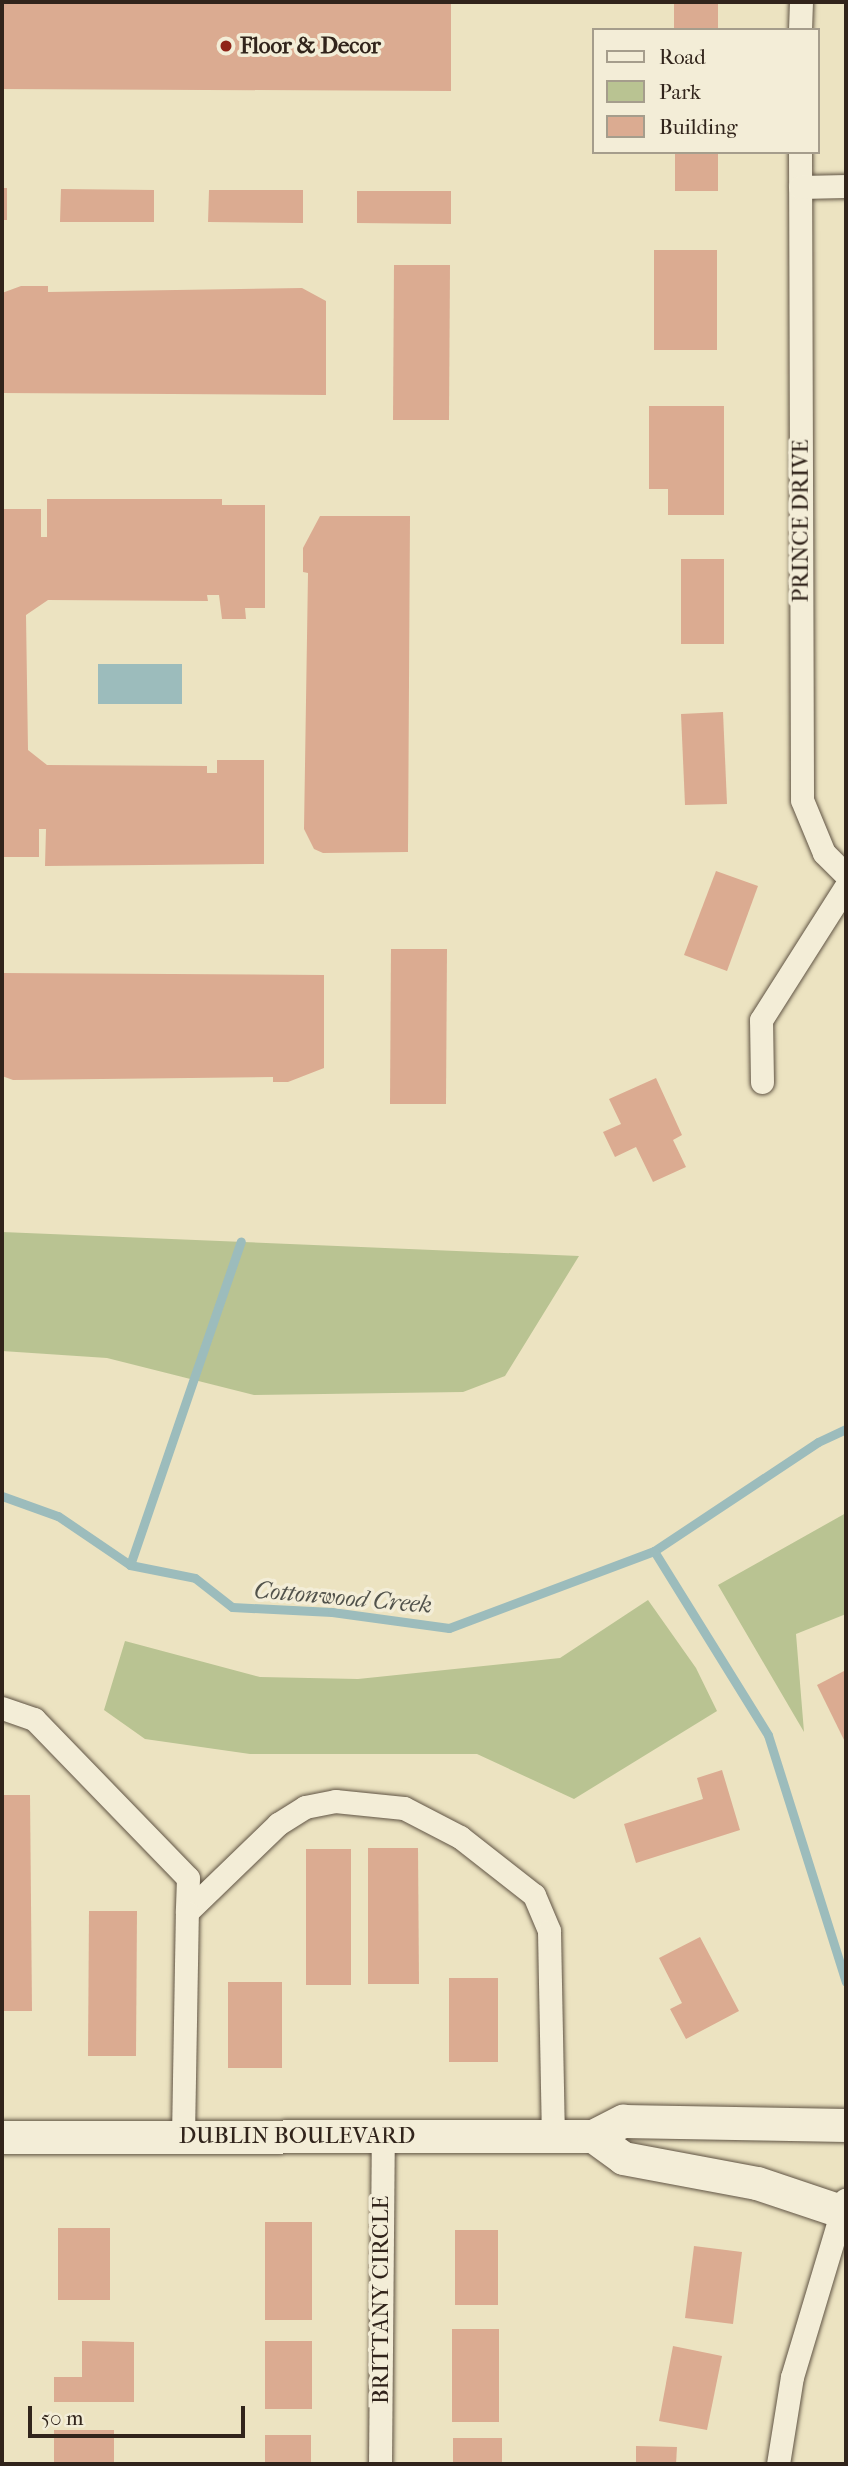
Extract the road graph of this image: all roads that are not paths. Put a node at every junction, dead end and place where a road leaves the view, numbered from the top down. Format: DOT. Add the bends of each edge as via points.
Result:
graph roads {
  1 [pos="801,2"];
  2 [pos="800,28"];
  3 [pos="800,154"];
  4 [pos="846,186"];
  5 [pos="800,187"];
  6 [pos="846,876"];
  7 [pos="846,886"];
  8 [pos="762,1082"];
  9 [pos="2,1708"];
  10 [pos="187,1912"];
  11 [pos="846,2125"];
  12 [pos="183,2136"];
  13 [pos="383,2136"];
  14 [pos="554,2136"];
  15 [pos="593,2136"];
  16 [pos="2,2137"];
  17 [pos="845,2207"];
  18 [pos="380,2464"];
  19 [pos="778,2464"];
  1 -- 2 [label="street"];
  3 -- 5 [label="street, PRINCE DRIVE"];
  4 -- 5 [label="street"];
  5 -- 6 [label="street, PRINCE DRIVE" via="802,800 824,853"];
  7 -- 8 [label="street" via="761,1020"];
  9 -- 10 [label="street" via="34,1719 188,1878"];
  10 -- 12 [label="street"];
  10 -- 14 [label="street" via="278,1824 305,1807 335,1801 404,1808 460,1837 534,1895 549,1931"];
  11 -- 15 [label="main road, DUBLIN BOULEVARD" via="622,2121"];
  12 -- 13 [label="main road, DUBLIN BOULEVARD"];
  12 -- 16 [label="main road, DUBLIN BOULEVARD"];
  13 -- 14 [label="main road, DUBLIN BOULEVARD"];
  13 -- 18 [label="street, BRITTANY CIRCLE"];
  14 -- 15 [label="main road, DUBLIN BOULEVARD"];
  15 -- 17 [label="main road" via="623,2158 757,2183"];
  17 -- 19 [label="street" via="792,2377"];
}
